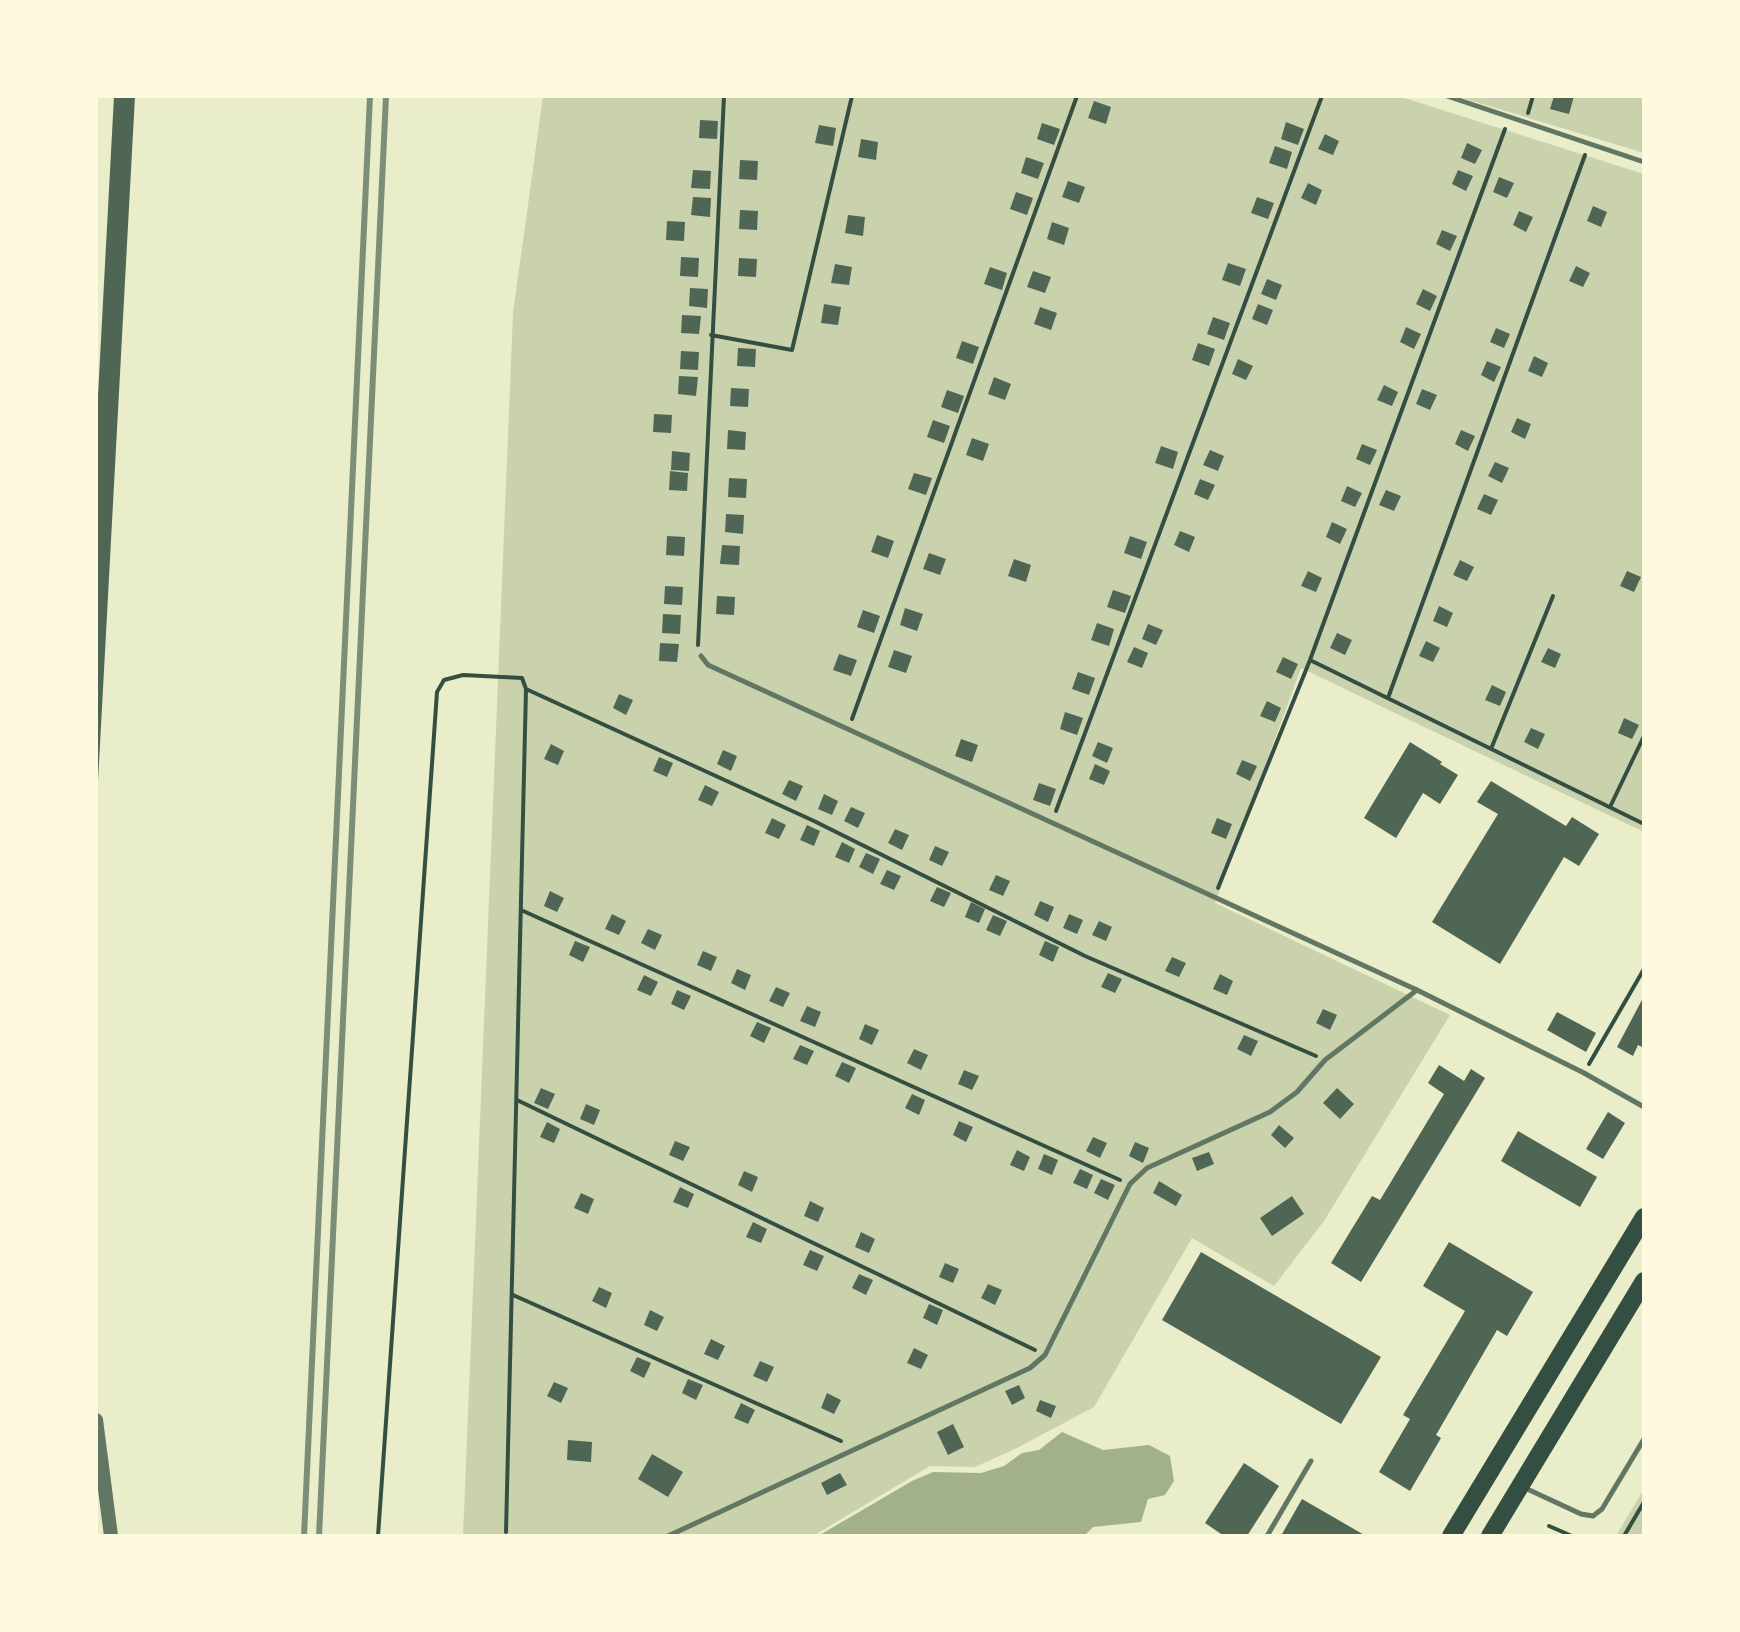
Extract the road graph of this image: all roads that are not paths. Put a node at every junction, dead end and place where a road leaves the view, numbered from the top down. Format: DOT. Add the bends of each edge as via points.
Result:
graph roads {
  1 [pos="1447,96"];
  2 [pos="1644,162"];
  3 [pos="701,656"];
  4 [pos="1417,990"];
  5 [pos="1644,1107"];
  6 [pos="1644,1217"];
  7 [pos="1644,1281"];
  8 [pos="96,1420"];
  9 [pos="1644,1439"];
  10 [pos="1311,1461"];
  11 [pos="1520,1486"];
  12 [pos="1454,1531"];
  13 [pos="1496,1531"];
  14 [pos="111,1536"];
  15 [pos="668,1536"];
  16 [pos="1267,1536"];
  1 -- 2 [label="lane"];
  3 -- 4 [label="lane" via="708,665"];
  4 -- 5 [label="lane"];
  4 -- 15 [label="lane" via="1325,1060 1297,1092 1270,1112 1147,1168 1130,1184 1045,1355 1030,1368"];
  6 -- 12 [label="highway"];
  7 -- 11 [label="highway"];
  8 -- 14 [label="street"];
  9 -- 11 [label="lane" via="1593,1516"];
  10 -- 16 [label="lane"];
  11 -- 13 [label="highway"];
}
